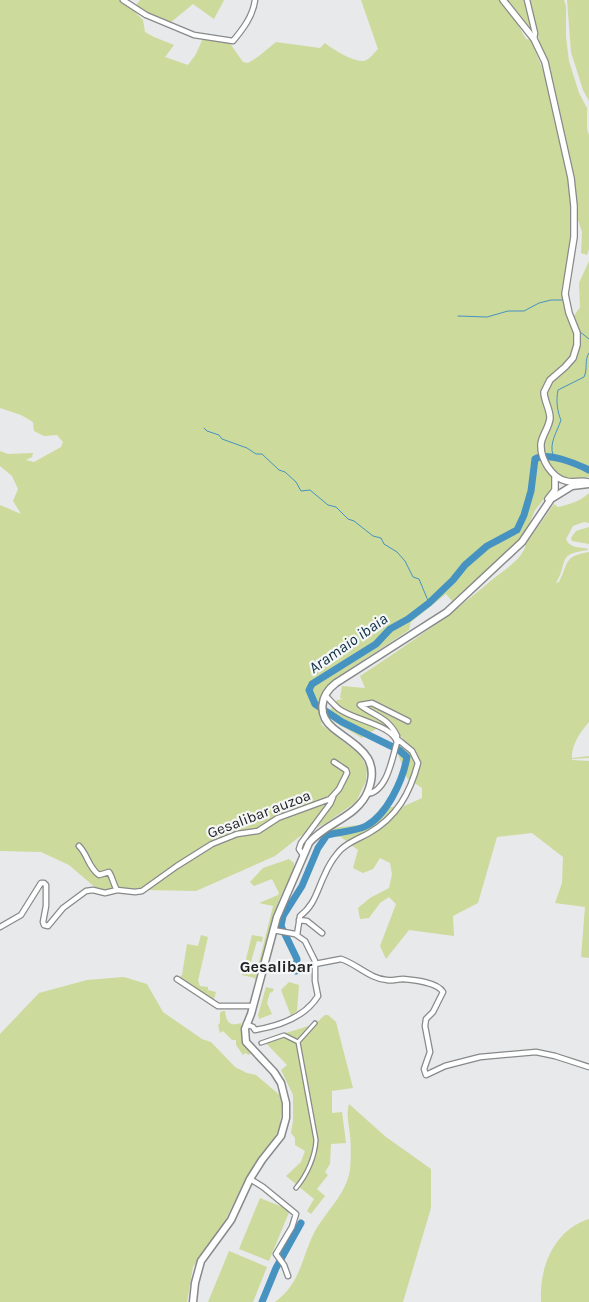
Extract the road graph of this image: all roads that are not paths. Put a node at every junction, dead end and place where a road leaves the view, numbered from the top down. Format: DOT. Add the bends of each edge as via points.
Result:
graph roads {
  1 [pos="123,0"];
  2 [pos="255,0"];
  3 [pos="503,0"];
  4 [pos="527,0"];
  5 [pos="534,39"];
  6 [pos="557,479"];
  7 [pos="589,483"];
  8 [pos="564,490"];
  9 [pos="545,508"];
  10 [pos="325,695"];
  11 [pos="408,721"];
  12 [pos="396,738"];
  13 [pos="334,762"];
  14 [pos="367,794"];
  15 [pos="333,797"];
  16 [pos="79,846"];
  17 [pos="303,855"];
  18 [pos="117,890"];
  19 [pos="299,918"];
  20 [pos="0,927"];
  21 [pos="276,931"];
  22 [pos="322,933"];
  23 [pos="297,935"];
  24 [pos="315,964"];
  25 [pos="177,979"];
  26 [pos="253,1006"];
  27 [pos="315,1023"];
  28 [pos="246,1024"];
  29 [pos="298,1042"];
  30 [pos="261,1043"];
  31 [pos="589,1067"];
  32 [pos="250,1179"];
  33 [pos="296,1188"];
  34 [pos="288,1276"];
  35 [pos="193,1302"];
  1 -- 2 [label="street" via="146,15 194,35 233,41 254,9"];
  3 -- 5 [label="street"];
  4 -- 5 [label="street"];
  5 -- 6 [label="street" via="551,86 575,219 565,288 577,345 574,358 550,380 544,392 550,417 542,440 542,452"];
  6 -- 7 [label="street"];
  6 -- 8 [label="street"];
  6 -- 9 [label="street"];
  7 -- 8 [label="main road"];
  8 -- 9 [label="main road"];
  9 -- 10 [label="main road" via="522,542 447,612 336,683"];
  10 -- 12 [label="street" via="339,710 376,725"];
  10 -- 14 [label="main road" via="322,705 330,725 368,759 372,777"];
  11 -- 12 [label="street" via="372,703 360,705 388,724 398,736"];
  12 -- 14 [label="street" via="385,779 379,789"];
  12 -- 19 [label="street" via="412,751 418,763 413,784 383,824 338,852 324,874 308,911"];
  13 -- 15 [label="street, Gesalibar auzoa" via="347,773"];
  14 -- 17 [label="main road" via="350,813 317,834"];
  15 -- 17 [label="street, Gesalibar auzoa" via="301,843 299,850"];
  15 -- 18 [label="street, Gesalibar auzoa" via="278,818 258,831 237,834 212,844 142,891"];
  16 -- 18 [label="street" via="94,871 99,875 109,872"];
  17 -- 21 [label="main road"];
  18 -- 20 [label="street, Gesalibar auzoa" via="105,893 84,891 46,926 43,922 46,885 41,882 21,914"];
  19 -- 22 [label="street"];
  19 -- 23 [label="street"];
  21 -- 23 [label="street"];
  21 -- 26 [label="main road"];
  23 -- 24 [label="street" via="305,941"];
  24 -- 28 [label="street" via="314,981 318,996 307,1010 292,1019 259,1030"];
  24 -- 31 [label="street" via="341,959 385,980 401,979 440,988 443,992 441,998 426,1019 430,1052 424,1069 426,1075 445,1066 480,1057 536,1052"];
  25 -- 26 [label="street" via="218,1006"];
  26 -- 28 [label="main road"];
  27 -- 29 [label="street"];
  28 -- 32 [label="main road" via="246,1042 274,1072 283,1087 286,1103 283,1131"];
  29 -- 30 [label="street" via="284,1035"];
  29 -- 33 [label="street" via="316,1140 314,1155"];
  32 -- 34 [label="street" via="296,1214 276,1254"];
  32 -- 35 [label="main road" via="231,1220 201,1261"];
}
